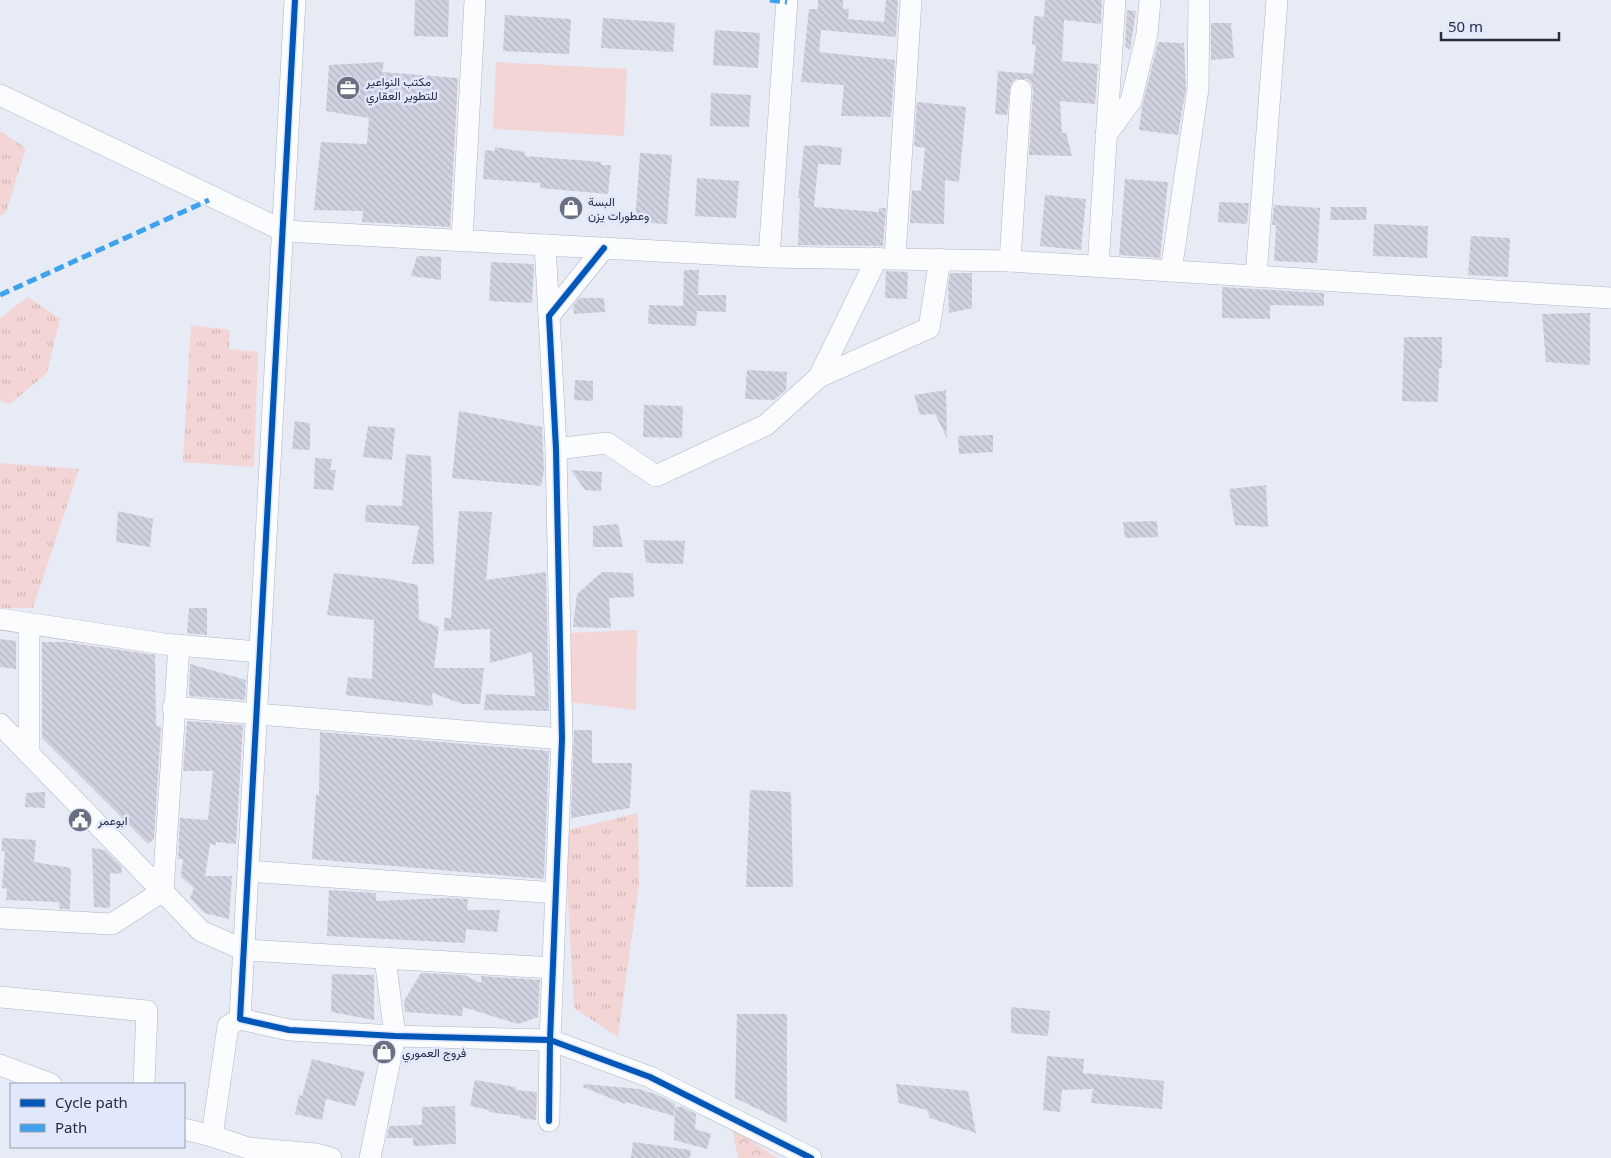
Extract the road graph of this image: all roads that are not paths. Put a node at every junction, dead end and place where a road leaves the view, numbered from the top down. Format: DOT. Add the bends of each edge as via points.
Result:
graph roads {
  1 [pos="295,0"];
  2 [pos="475,0"];
  3 [pos="787,0"];
  4 [pos="911,0"];
  5 [pos="1115,0"];
  6 [pos="1150,0"];
  7 [pos="1198,0"];
  8 [pos="1276,0"];
  9 [pos="1021,90"];
  10 [pos="0,95"];
  11 [pos="1106,135"];
  12 [pos="284,231"];
  13 [pos="462,240"];
  14 [pos="545,245"];
  15 [pos="604,248"];
  16 [pos="769,257"];
  17 [pos="886,258"];
  18 [pos="940,259"];
  19 [pos="1010,261"];
  20 [pos="1098,267"];
  21 [pos="1171,271"];
  22 [pos="1256,276"];
  23 [pos="1611,298"];
  24 [pos="549,316"];
  25 [pos="819,377"];
  26 [pos="556,449"];
  27 [pos="0,619"];
  28 [pos="29,624"];
  29 [pos="179,645"];
  30 [pos="259,652"];
  31 [pos="173,707"];
  32 [pos="256,713"];
  33 [pos="0,724"];
  34 [pos="562,739"];
  35 [pos="29,754"];
  36 [pos="248,871"];
  37 [pos="163,892"];
  38 [pos="556,893"];
  39 [pos="0,918"];
  40 [pos="244,950"];
  41 [pos="385,958"];
  42 [pos="554,968"];
  43 [pos="0,997"];
  44 [pos="240,1019"];
  45 [pos="396,1036"];
  46 [pos="550,1040"];
  47 [pos="0,1066"];
  48 [pos="48,1083"];
  49 [pos="144,1083"];
  50 [pos="549,1121"];
  51 [pos="185,1129"];
  52 [pos="212,1136"];
  53 [pos="246,1153"];
  54 [pos="331,1158"];
  55 [pos="370,1158"];
  56 [pos="811,1158"];
  1 -- 12 [label="street"];
  2 -- 13 [label="street"];
  3 -- 16 [label="street"];
  4 -- 17 [label="street"];
  5 -- 11 [label="street"];
  6 -- 11 [label="street" via="1147,34 1131,101"];
  7 -- 21 [label="street" via="1198,89"];
  8 -- 22 [label="street"];
  9 -- 19 [label="street"];
  10 -- 12 [label="street"];
  11 -- 20 [label="street"];
  12 -- 13 [label="street"];
  12 -- 30 [label="street"];
  13 -- 14 [label="street"];
  14 -- 15 [label="street"];
  14 -- 24 [label="street"];
  15 -- 16 [label="street"];
  15 -- 24 [label="street"];
  16 -- 17 [label="street"];
  17 -- 18 [label="street"];
  17 -- 25 [label="street"];
  18 -- 19 [label="street"];
  18 -- 25 [label="street" via="929,328"];
  19 -- 20 [label="street"];
  20 -- 21 [label="street"];
  21 -- 22 [label="street"];
  22 -- 23 [label="street"];
  24 -- 26 [label="street"];
  25 -- 26 [label="street" via="766,425 656,476 607,443"];
  26 -- 34 [label="street"];
  27 -- 28 [label="street"];
  28 -- 29 [label="street"];
  28 -- 35 [label="street"];
  29 -- 30 [label="street"];
  29 -- 31 [label="street"];
  30 -- 32 [label="street"];
  31 -- 32 [label="street"];
  31 -- 37 [label="street"];
  32 -- 34 [label="street"];
  32 -- 36 [label="street"];
  33 -- 35 [label="street"];
  34 -- 38 [label="street"];
  35 -- 37 [label="street"];
  36 -- 38 [label="street"];
  36 -- 40 [label="street"];
  37 -- 39 [label="street" via="112,924"];
  37 -- 40 [label="street" via="202,931"];
  38 -- 42 [label="street"];
  40 -- 41 [label="street"];
  40 -- 44 [label="street"];
  41 -- 42 [label="street"];
  41 -- 45 [label="street"];
  42 -- 46 [label="street"];
  43 -- 49 [label="street" via="147,1011"];
  44 -- 45 [label="street" via="289,1030"];
  44 -- 52 [label="street" via="228,1026"];
  45 -- 46 [label="street"];
  45 -- 55 [label="street"];
  46 -- 50 [label="street"];
  46 -- 56 [label="street" via="650,1077"];
  47 -- 48 [label="street"];
  51 -- 52 [label="street"];
  52 -- 53 [label="street"];
  53 -- 54 [label="street" via="315,1154"];
}
